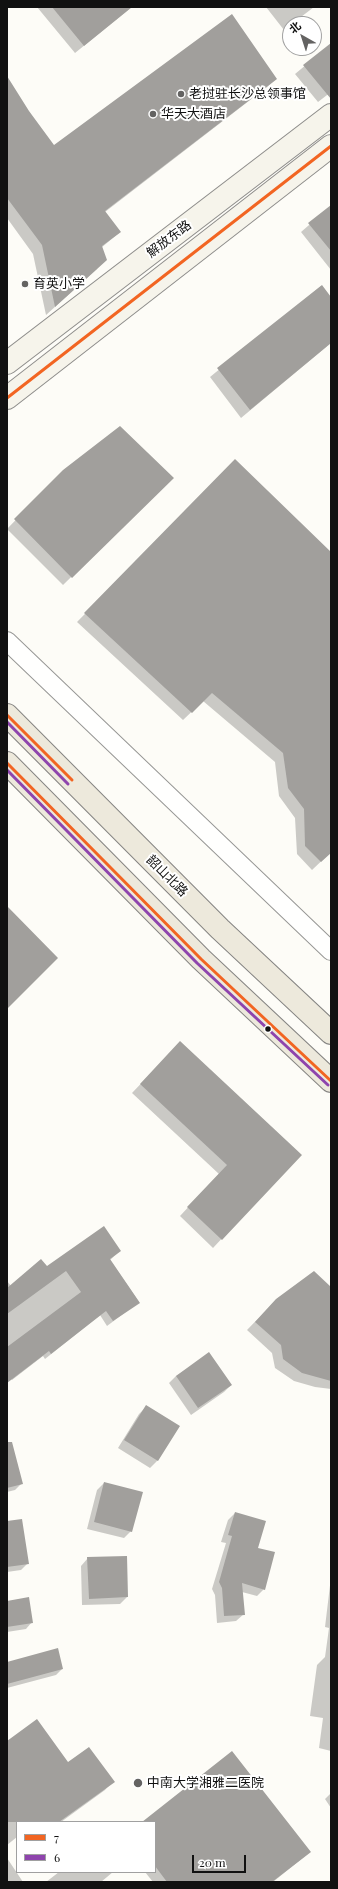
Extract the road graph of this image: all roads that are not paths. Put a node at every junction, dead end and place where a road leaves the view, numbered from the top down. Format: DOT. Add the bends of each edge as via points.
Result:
graph roads {
  1 [pos="331,115"];
  2 [pos="331,146"];
  3 [pos="7,363"];
  4 [pos="7,398"];
  5 [pos="7,640"];
  6 [pos="7,715"];
  7 [pos="7,763"];
  8 [pos="331,951"];
  9 [pos="331,1033"];
  10 [pos="331,1081"];
  1 -- 3 [label="main road, 解放东路"];
  2 -- 4 [label="main road, 解放东路"];
  5 -- 8 [label="street"];
  6 -- 9 [label="main road, 韶山北路" via="220,929"];
  7 -- 10 [label="main road" via="201,959"];
}
